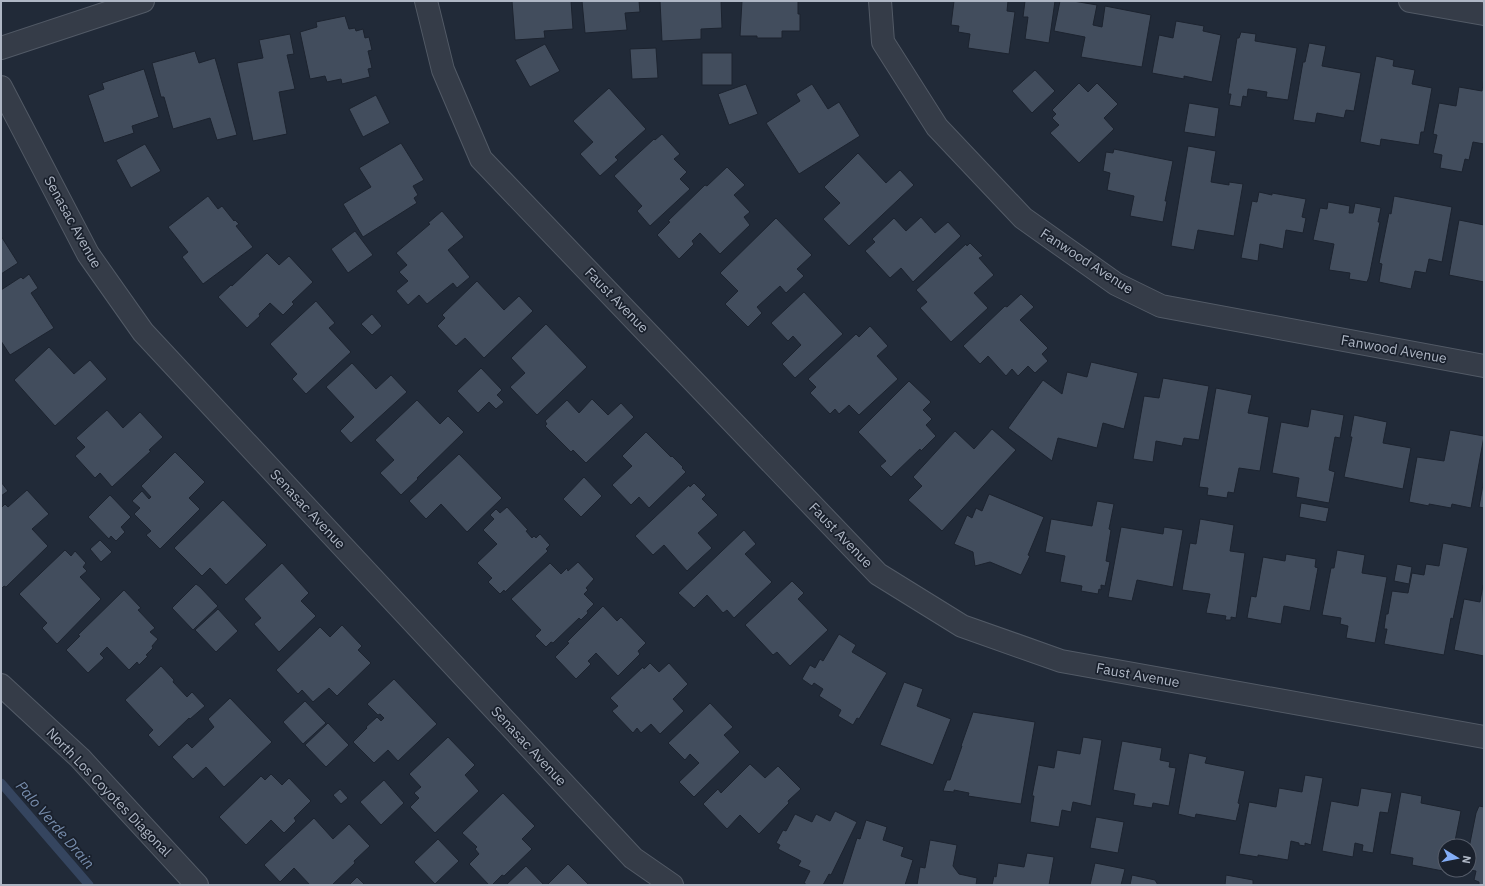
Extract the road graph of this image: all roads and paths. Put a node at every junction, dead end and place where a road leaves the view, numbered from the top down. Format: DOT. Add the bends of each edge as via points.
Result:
graph roads {
  1 [pos="143,1"];
  2 [pos="426,1"];
  3 [pos="880,1"];
  4 [pos="1410,1"];
  5 [pos="1484,14"];
  6 [pos="1,48"];
  7 [pos="1,88"];
  8 [pos="1484,366"];
  9 [pos="1,685"];
  10 [pos="1484,737"];
  11 [pos="197,885"];
  12 [pos="672,885"];
  1 -- 6 [label="street"];
  2 -- 10 [label="street, Faust Avenue" via="443,70 481,159 878,574 962,626 1061,661"];
  3 -- 8 [label="street, Fanwood Avenue" via="883,42 937,127 1023,218 1116,284 1161,306"];
  4 -- 5 [label="street"];
  7 -- 12 [label="street, Senasac Avenue" via="88,254 143,332 633,858"];
  9 -- 11 [label="street, North Los Coyotes Diagonal" via="80,758"];
}
